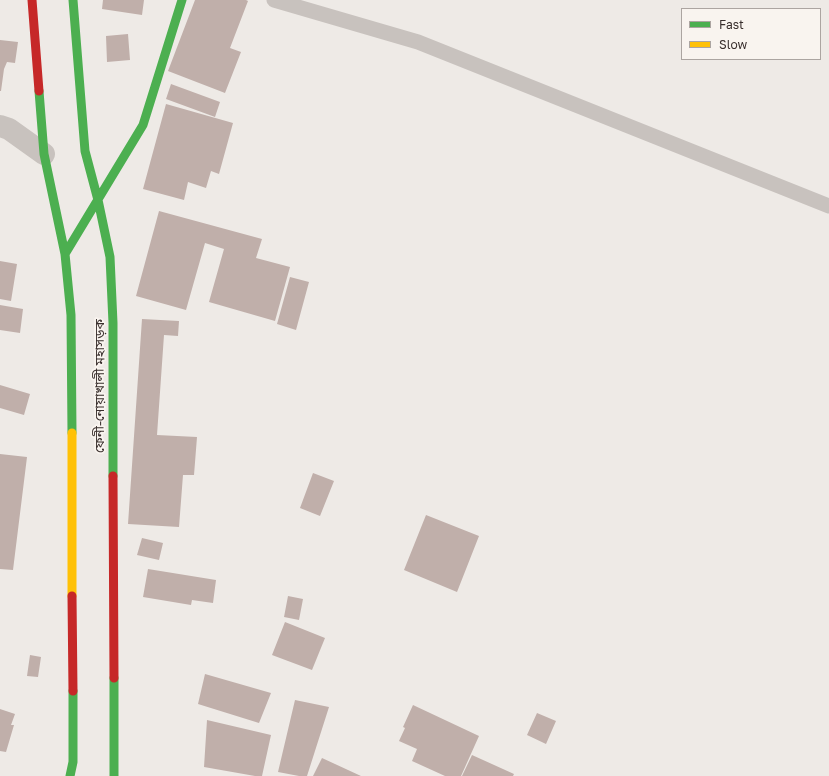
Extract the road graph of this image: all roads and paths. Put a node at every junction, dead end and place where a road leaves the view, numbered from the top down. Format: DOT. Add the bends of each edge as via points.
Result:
graph roads {
  1 [pos="32,0"];
  2 [pos="73,0"];
  3 [pos="182,0"];
  4 [pos="274,0"];
  5 [pos="0,126"];
  6 [pos="44,154"];
  7 [pos="98,200"];
  8 [pos="829,206"];
  9 [pos="65,254"];
  10 [pos="70,776"];
  11 [pos="114,776"];
  1 -- 6 [label="main road"];
  2 -- 7 [label="main road, ফেনী-নোয়াখালী মহাসড়ক" via="85,151"];
  3 -- 7 [label="main road" via="143,125"];
  4 -- 8 [label="lane" via="418,42"];
  5 -- 6 [label="street"];
  6 -- 9 [label="main road"];
  7 -- 9 [label="main road"];
  7 -- 11 [label="main road, ফেনী-নোয়াখালী মহাসড়ক" via="110,257 113,323"];
  9 -- 10 [label="main road" via="71,315 73,762"];
}
